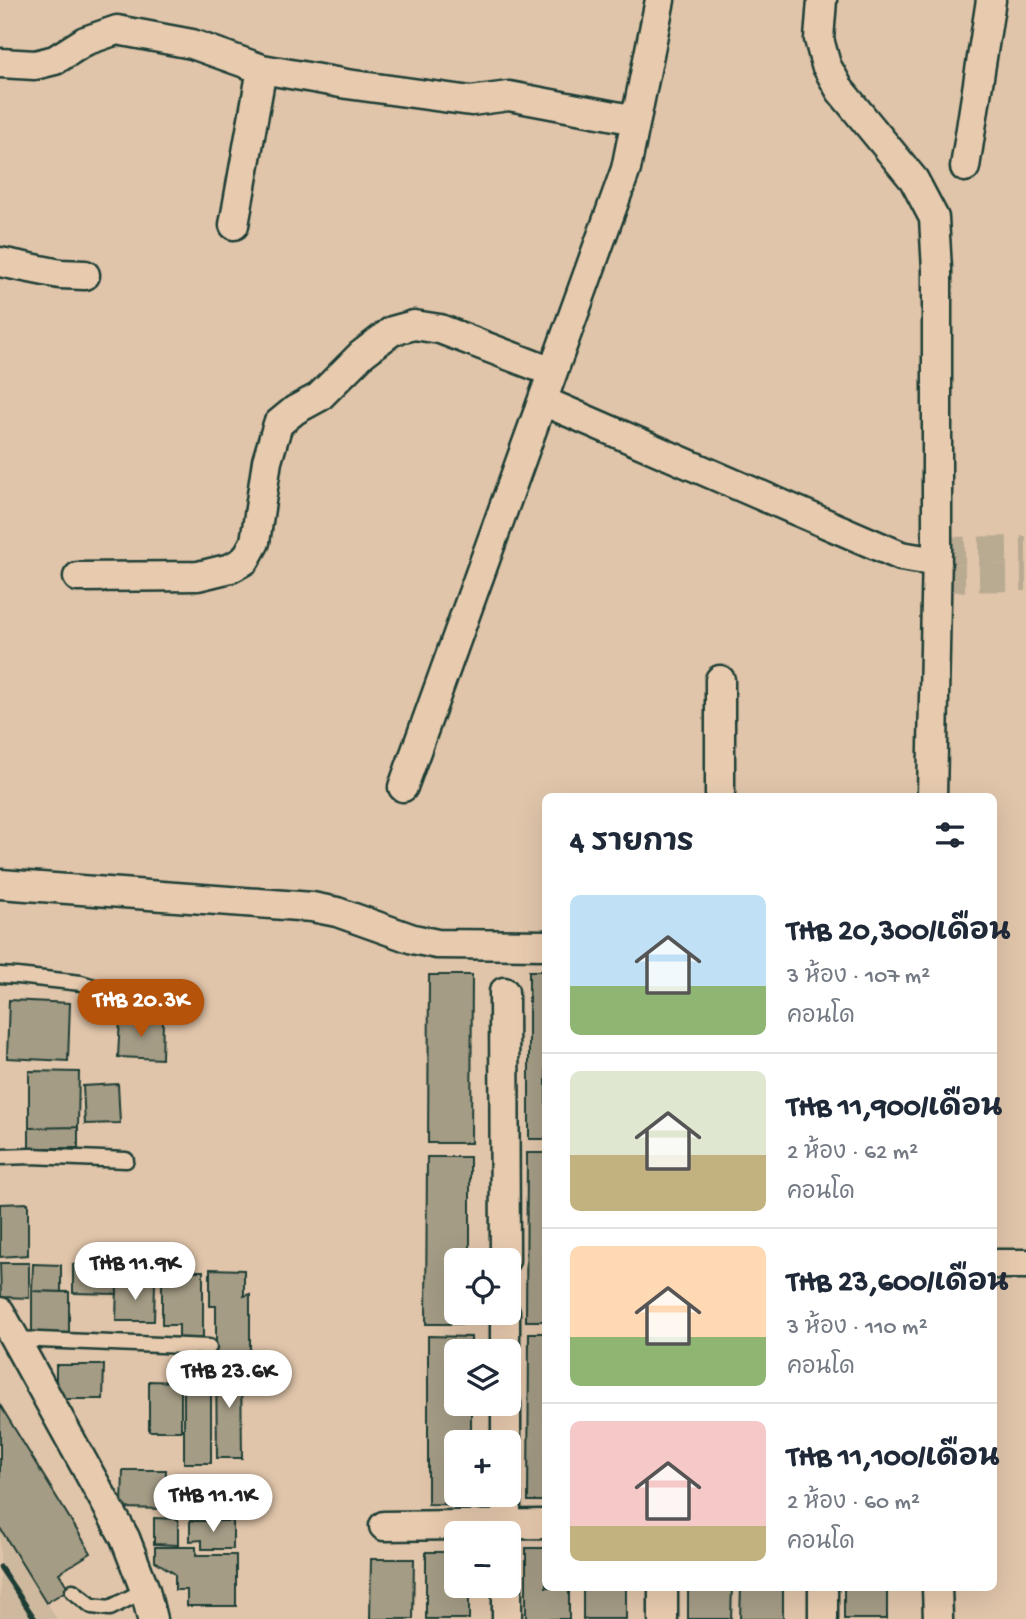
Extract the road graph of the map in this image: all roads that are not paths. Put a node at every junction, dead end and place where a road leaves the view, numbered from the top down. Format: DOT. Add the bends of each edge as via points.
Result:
graph roads {
  1 [pos="660,0"];
  2 [pos="822,0"];
  3 [pos="991,0"];
  4 [pos="0,63"];
  5 [pos="262,69"];
  6 [pos="636,120"];
  7 [pos="965,167"];
  8 [pos="234,225"];
  9 [pos="0,262"];
  10 [pos="85,275"];
  11 [pos="552,372"];
  12 [pos="543,401"];
  13 [pos="937,562"];
  14 [pos="78,577"];
  15 [pos="720,680"];
  16 [pos="403,787"];
  17 [pos="720,793"];
  18 [pos="932,793"];
  19 [pos="0,884"];
  20 [pos="542,945"];
  21 [pos="0,975"];
  22 [pos="504,992"];
  23 [pos="127,997"];
  24 [pos="0,1157"];
  25 [pos="126,1160"];
  26 [pos="505,1248"];
  27 [pos="997,1264"];
  28 [pos="1026,1264"];
  29 [pos="0,1312"];
  30 [pos="13,1339"];
  31 [pos="209,1347"];
  32 [pos="542,1524"];
  33 [pos="384,1526"];
  34 [pos="444,1527"];
  35 [pos="521,1527"];
  36 [pos="145,1590"];
  37 [pos="73,1591"];
  38 [pos="663,1591"];
  39 [pos="823,1591"];
  40 [pos="937,1591"];
  41 [pos="507,1598"];
  42 [pos="152,1619"];
  43 [pos="508,1619"];
  44 [pos="663,1619"];
  45 [pos="823,1619"];
  46 [pos="938,1619"];
  1 -- 6 [label="street"];
  2 -- 13 [label="street" via="819,39 826,65 840,90 914,180 934,218"];
  3 -- 7 [label="street"];
  4 -- 5 [label="street" via="35,65 55,60 85,41 117,30 192,44"];
  5 -- 6 [label="street" via="471,101 509,96"];
  5 -- 8 [label="street"];
  6 -- 11 [label="street" via="626,169"];
  9 -- 10 [label="street"];
  11 -- 12 [label="street"];
  11 -- 14 [label="street" via="440,329 414,325 392,331 319,397 278,424 267,461 255,542 245,560 198,576"];
  12 -- 13 [label="street" via="901,556"];
  12 -- 16 [label="street"];
  13 -- 18 [label="street"];
  15 -- 17 [label="street"];
  19 -- 20 [label="street" via="312,907 437,944"];
  21 -- 23 [label="lane" via="80,983"];
  22 -- 26 [label="street"];
  24 -- 25 [label="lane"];
  27 -- 28 [label="street"];
  29 -- 30 [label="street"];
  30 -- 31 [label="lane"];
  30 -- 36 [label="street" via="125,1538"];
  32 -- 35 [label="street"];
  33 -- 34 [label="street"];
  36 -- 37 [label="lane" via="110,1608 92,1606"];
  36 -- 42 [label="street"];
  38 -- 44 [label="street"];
  39 -- 45 [label="street"];
  40 -- 46 [label="street"];
  41 -- 43 [label="street"];
}
